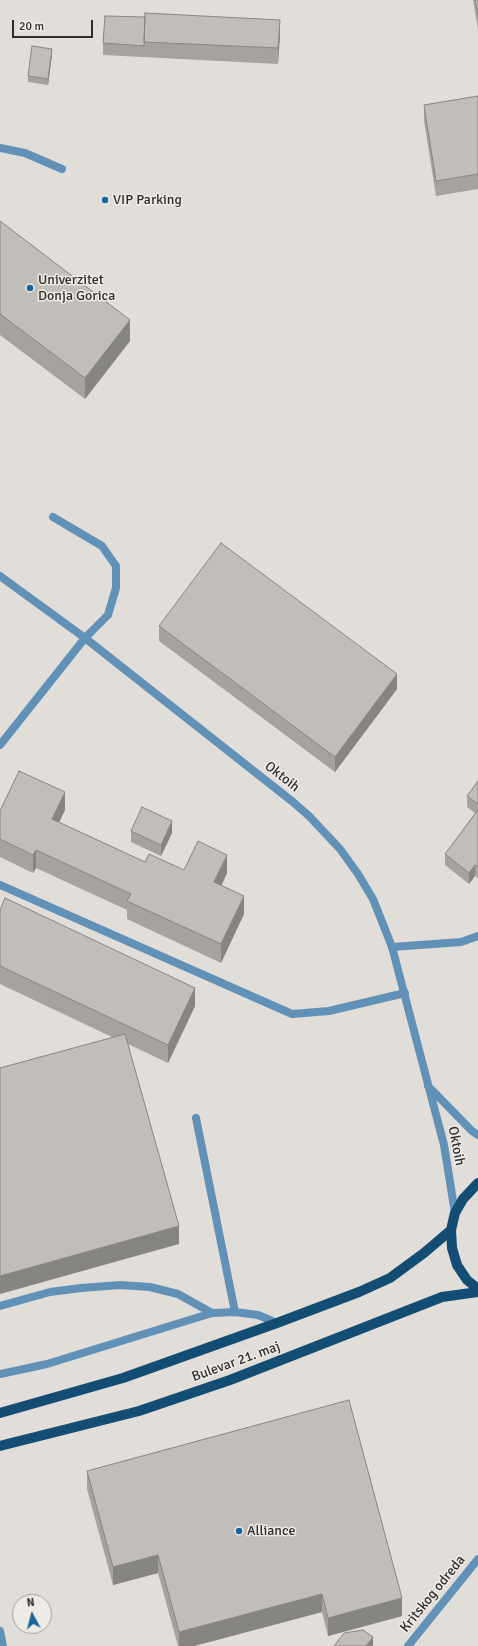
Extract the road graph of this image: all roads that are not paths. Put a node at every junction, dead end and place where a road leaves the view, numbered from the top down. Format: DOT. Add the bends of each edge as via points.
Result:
graph roads {
  1 [pos="0,148"];
  2 [pos="62,169"];
  3 [pos="53,517"];
  4 [pos="0,576"];
  5 [pos="85,638"];
  6 [pos="0,745"];
  7 [pos="0,885"];
  8 [pos="478,936"];
  9 [pos="392,946"];
  10 [pos="405,993"];
  11 [pos="428,1085"];
  12 [pos="196,1118"];
  13 [pos="478,1135"];
  14 [pos="478,1183"];
  15 [pos="455,1213"];
  16 [pos="451,1230"];
  17 [pos="478,1291"];
  18 [pos="0,1306"];
  19 [pos="235,1312"];
  20 [pos="212,1314"];
  21 [pos="277,1323"];
  22 [pos="0,1374"];
  23 [pos="0,1413"];
  24 [pos="0,1446"];
  25 [pos="478,1559"];
  26 [pos="0,1631"];
  27 [pos="3,1646"];
  28 [pos="408,1646"];
  1 -- 2 [label="street" via="24,153"];
  3 -- 5 [label="street" via="102,546 116,566 116,588 108,615"];
  4 -- 5 [label="street, Oktoih"];
  5 -- 6 [label="street"];
  5 -- 9 [label="street, Oktoih" via="293,802 320,827 358,874 373,899"];
  7 -- 10 [label="street" via="292,1014 329,1012"];
  8 -- 9 [label="street" via="461,942"];
  9 -- 10 [label="street, Oktoih"];
  10 -- 11 [label="street, Oktoih"];
  11 -- 13 [label="street, Oktoih"];
  11 -- 15 [label="street, Oktoih" via="444,1145"];
  12 -- 19 [label="street"];
  14 -- 15 [label="main road" via="463,1199"];
  15 -- 16 [label="main road"];
  16 -- 17 [label="main road" via="452,1248 457,1265"];
  16 -- 21 [label="main road, Bulevar 21. maj" via="390,1278"];
  17 -- 24 [label="main road, Bulevar 21. maj" via="442,1297 230,1380 139,1411"];
  18 -- 20 [label="street" via="50,1292 120,1285 178,1294"];
  19 -- 20 [label="street"];
  19 -- 21 [label="street" via="258,1315"];
  20 -- 22 [label="street" via="47,1364"];
  21 -- 23 [label="main road, Bulevar 21. maj" via="123,1378"];
  25 -- 28 [label="street, Kritskog odreda"];
  26 -- 27 [label="street"];
}
